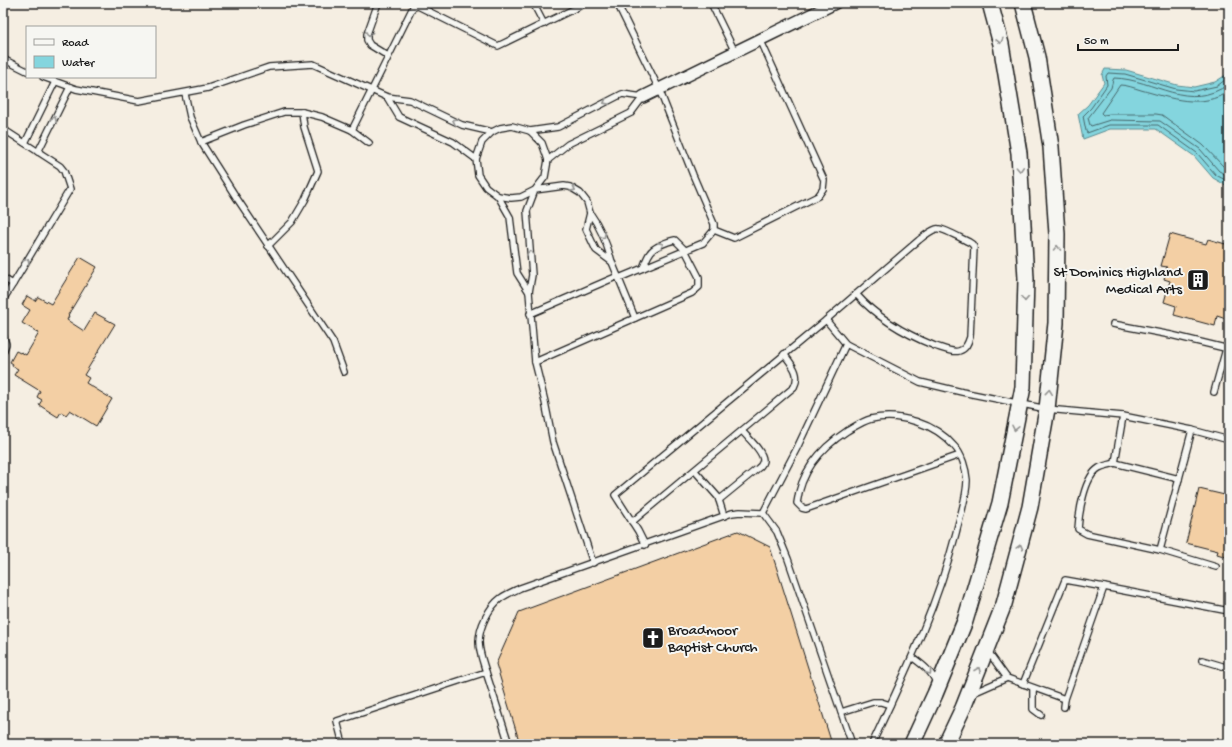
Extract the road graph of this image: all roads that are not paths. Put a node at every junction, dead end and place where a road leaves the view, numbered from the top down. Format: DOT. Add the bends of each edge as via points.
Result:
graph roads {
  1 [pos="378,3"];
  2 [pos="533,3"];
  3 [pos="586,3"];
  4 [pos="617,3"];
  5 [pos="711,3"];
  6 [pos="834,3"];
  7 [pos="990,3"];
  8 [pos="1024,3"];
  9 [pos="412,5"];
  10 [pos="544,24"];
  11 [pos="760,40"];
  12 [pos="735,52"];
  13 [pos="388,56"];
  14 [pos="3,59"];
  15 [pos="26,70"];
  16 [pos="45,78"];
  17 [pos="55,82"];
  18 [pos="70,87"];
  19 [pos="659,89"];
  20 [pos="372,90"];
  21 [pos="185,94"];
  22 [pos="387,97"];
  23 [pos="642,97"];
  24 [pos="302,112"];
  25 [pos="3,129"];
  26 [pos="352,130"];
  27 [pos="530,130"];
  28 [pos="492,132"];
  29 [pos="201,142"];
  30 [pos="25,143"];
  31 [pos="369,143"];
  32 [pos="38,152"];
  33 [pos="476,159"];
  34 [pos="548,160"];
  35 [pos="535,190"];
  36 [pos="498,196"];
  37 [pos="590,212"];
  38 [pos="714,230"];
  39 [pos="268,246"];
  40 [pos="685,250"];
  41 [pos="612,262"];
  42 [pos="643,268"];
  43 [pos="618,277"];
  44 [pos="3,278"];
  45 [pos="13,284"];
  46 [pos="529,292"];
  47 [pos="856,294"];
  48 [pos="3,300"];
  49 [pos="530,314"];
  50 [pos="636,318"];
  51 [pos="826,320"];
  52 [pos="1113,324"];
  53 [pos="3,335"];
  54 [pos="846,344"];
  55 [pos="1227,349"];
  56 [pos="3,352"];
  57 [pos="784,354"];
  58 [pos="535,362"];
  59 [pos="344,372"];
  60 [pos="1214,392"];
  61 [pos="1020,404"];
  62 [pos="1047,409"];
  63 [pos="1123,416"];
  64 [pos="1192,430"];
  65 [pos="742,431"];
  66 [pos="1229,440"];
  67 [pos="960,455"];
  68 [pos="1115,463"];
  69 [pos="695,471"];
  70 [pos="1179,479"];
  71 [pos="719,500"];
  72 [pos="763,513"];
  73 [pos="724,516"];
  74 [pos="632,522"];
  75 [pos="645,545"];
  76 [pos="1160,550"];
  77 [pos="593,563"];
  78 [pos="1216,567"];
  79 [pos="1104,588"];
  80 [pos="1229,611"];
  81 [pos="986,650"];
  82 [pos="912,657"];
  83 [pos="1202,660"];
  84 [pos="1229,668"];
  85 [pos="486,672"];
  86 [pos="1007,678"];
  87 [pos="1024,684"];
  88 [pos="1033,688"];
  89 [pos="936,692"];
  90 [pos="969,695"];
  91 [pos="1065,699"];
  92 [pos="890,705"];
  93 [pos="1064,707"];
  94 [pos="841,712"];
  95 [pos="1041,715"];
  96 [pos="343,744"];
  97 [pos="509,744"];
  98 [pos="852,744"];
  99 [pos="872,744"];
  100 [pos="912,744"];
  101 [pos="946,744"];
  1 -- 13 [label="lane, one-way" via="367,40 370,45"];
  2 -- 10 [label="lane"];
  3 -- 10 [label="lane"];
  4 -- 19 [label="lane"];
  5 -- 12 [label="lane"];
  6 -- 11 [label="street"];
  7 -- 61 [label="street, one-way" via="1001,44 1019,153 1026,279 1023,387"];
  62 -- 8 [label="street, one-way" via="1056,323 1057,234 1051,147 1037,57"];
  9 -- 10 [label="lane" via="498,46"];
  9 -- 13 [label="lane"];
  11 -- 12 [label="street"];
  11 -- 38 [label="lane" via="824,180 823,189 818,196 734,238"];
  12 -- 19 [label="street"];
  13 -- 20 [label="lane"];
  14 -- 15 [label="lane"];
  16 -- 17 [label="lane"];
  17 -- 18 [label="lane"];
  17 -- 30 [label="lane"];
  18 -- 21 [label="lane" via="139,102"];
  32 -- 18 [label="lane, one-way"];
  19 -- 23 [label="street"];
  19 -- 38 [label="lane" via="714,224"];
  20 -- 21 [label="lane" via="313,64 269,67"];
  20 -- 22 [label="lane"];
  20 -- 26 [label="lane"];
  21 -- 29 [label="lane" via="190,118"];
  28 -- 22 [label="lane, one-way" via="462,125 410,100"];
  22 -- 33 [label="lane" via="399,117 453,142"];
  23 -- 27 [label="lane, one-way" via="622,94 558,127"];
  23 -- 34 [label="lane" via="631,113 568,144"];
  24 -- 26 [label="lane" via="322,117"];
  24 -- 29 [label="lane" via="284,112"];
  24 -- 39 [label="lane" via="318,171 292,222"];
  25 -- 30 [label="lane"];
  26 -- 31 [label="lane"];
  27 -- 28 [label="lane" via="512,126"];
  27 -- 34 [label="lane" via="542,143"];
  28 -- 33 [label="lane" via="482,142"];
  29 -- 39 [label="lane"];
  30 -- 32 [label="lane"];
  45 -- 32 [label="lane, one-way" via="70,190 60,166"];
  33 -- 36 [label="lane" via="478,175 486,187"];
  34 -- 35 [label="lane" via="545,177"];
  35 -- 36 [label="lane" via="521,197"];
  35 -- 37 [label="lane, one-way" via="570,187 580,193 587,202"];
  46 -- 35 [label="lane, one-way" via="532,275 527,211"];
  36 -- 46 [label="lane" via="510,217 518,273"];
  37 -- 41 [label="lane, one-way" via="607,244"];
  37 -- 41 [label="lane" via="586,230 596,250"];
  38 -- 40 [label="lane" via="703,243"];
  39 -- 59 [label="lane" via="333,342"];
  40 -- 42 [label="lane"];
  42 -- 40 [label="lane, one-way" via="652,250 671,241 675,240"];
  40 -- 50 [label="lane" via="699,277 699,287 692,293"];
  41 -- 43 [label="lane"];
  42 -- 43 [label="lane"];
  43 -- 49 [label="lane"];
  43 -- 50 [label="lane"];
  44 -- 45 [label="lane"];
  45 -- 48 [label="lane"];
  46 -- 49 [label="lane"];
  47 -- 47 [label="lane" via="874,313 899,330 946,350 960,351 965,348 970,337 974,248 969,242 935,229"];
  47 -- 51 [label="lane"];
  49 -- 58 [label="lane"];
  50 -- 58 [label="lane"];
  51 -- 54 [label="lane"];
  51 -- 57 [label="lane"];
  52 -- 55 [label="lane"];
  53 -- 56 [label="lane" via="6,344"];
  54 -- 61 [label="lane" via="920,382"];
  54 -- 72 [label="lane"];
  55 -- 60 [label="lane"];
  57 -- 65 [label="lane" via="796,372 794,387"];
  57 -- 74 [label="lane" via="615,495"];
  58 -- 77 [label="lane" via="553,442"];
  61 -- 62 [label="lane"];
  61 -- 89 [label="street, one-way" via="1000,503 965,621"];
  62 -- 63 [label="lane"];
  81 -- 62 [label="street, one-way" via="1004,604 1030,507"];
  63 -- 64 [label="lane"];
  63 -- 68 [label="lane"];
  64 -- 66 [label="lane"];
  64 -- 70 [label="lane"];
  65 -- 69 [label="lane"];
  65 -- 71 [label="lane" via="760,452 762,465"];
  67 -- 67 [label="lane" via="946,438 926,426 893,417 870,419 835,439 814,460 801,485 798,503 806,509"];
  67 -- 82 [label="lane" via="966,480 965,495 948,562"];
  68 -- 70 [label="lane"];
  68 -- 76 [label="lane" via="1099,468 1091,476 1084,495 1078,529 1086,534"];
  69 -- 71 [label="lane"];
  69 -- 74 [label="lane"];
  70 -- 76 [label="lane"];
  71 -- 73 [label="lane"];
  72 -- 73 [label="lane" via="740,512"];
  72 -- 94 [label="lane" via="777,532 788,559"];
  73 -- 75 [label="lane"];
  74 -- 75 [label="lane"];
  75 -- 77 [label="lane"];
  76 -- 78 [label="lane"];
  77 -- 85 [label="lane" via="520,588 500,599 486,617 480,632 480,650"];
  79 -- 80 [label="lane"];
  79 -- 87 [label="lane" via="1065,580"];
  79 -- 91 [label="lane"];
  81 -- 86 [label="lane"];
  90 -- 81 [label="street, one-way"];
  82 -- 89 [label="lane, one-way" via="932,674 937,684"];
  82 -- 92 [label="lane"];
  83 -- 84 [label="lane"];
  85 -- 96 [label="lane" via="337,721"];
  85 -- 97 [label="lane"];
  86 -- 87 [label="lane"];
  86 -- 90 [label="lane"];
  87 -- 88 [label="lane"];
  88 -- 91 [label="lane"];
  88 -- 95 [label="lane" via="1033,709"];
  89 -- 100 [label="street"];
  90 -- 101 [label="street"];
  91 -- 93 [label="lane"];
  92 -- 94 [label="lane" via="873,702"];
  92 -- 99 [label="lane"];
  94 -- 98 [label="lane"];
}
